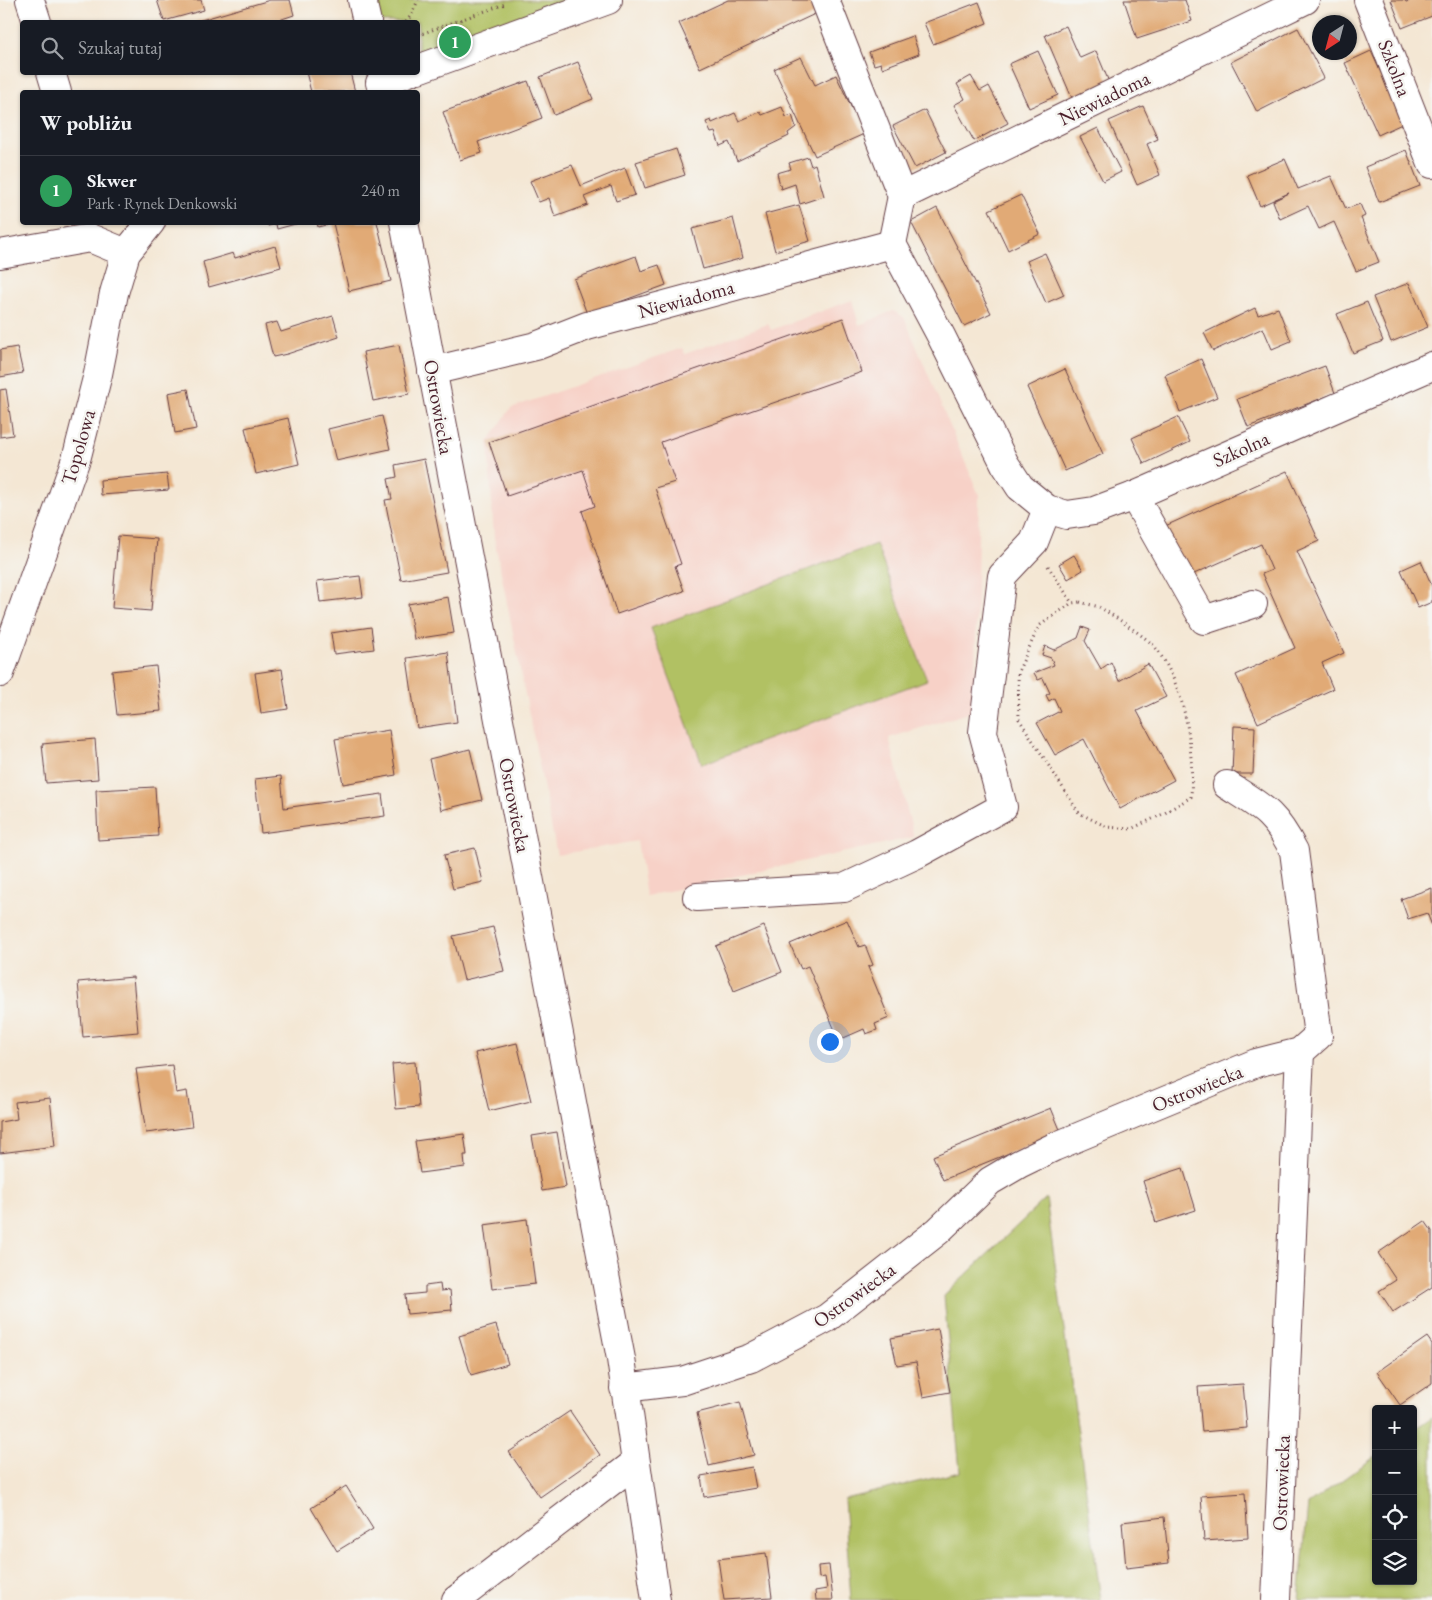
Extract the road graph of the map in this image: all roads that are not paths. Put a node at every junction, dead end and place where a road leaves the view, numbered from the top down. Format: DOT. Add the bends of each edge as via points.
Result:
graph roads {
  1 [pos="30,0"];
  2 [pos="362,0"];
  3 [pos="608,0"];
  4 [pos="825,0"];
  5 [pos="1305,0"];
  6 [pos="1368,0"];
  7 [pos="36,20"];
  8 [pos="367,20"];
  9 [pos="420,68"];
  10 [pos="52,75"];
  11 [pos="401,75"];
  12 [pos="380,83"];
  13 [pos="56,90"];
  14 [pos="1432,164"];
  15 [pos="902,196"];
  16 [pos="101,225"];
  17 [pos="149,225"];
  18 [pos="405,225"];
  19 [pos="892,244"];
  20 [pos="126,253"];
  21 [pos="0,254"];
  22 [pos="1432,366"];
  23 [pos="432,371"];
  24 [pos="1134,496"];
  25 [pos="1047,509"];
  26 [pos="1253,604"];
  27 [pos="0,674"];
  28 [pos="1227,785"];
  29 [pos="697,897"];
  30 [pos="1300,1052"];
  31 [pos="624,1388"];
  32 [pos="635,1463"];
  33 [pos="456,1600"];
  34 [pos="656,1600"];
  35 [pos="1276,1600"];
  1 -- 7 [label="street"];
  2 -- 8 [label="street"];
  3 -- 9 [label="street"];
  4 -- 15 [label="street"];
  5 -- 15 [label="street, Niewiadoma"];
  6 -- 14 [label="street, Szkolna"];
  10 -- 13 [label="street"];
  11 -- 12 [label="street"];
  15 -- 19 [label="street"];
  16 -- 20 [label="street"];
  17 -- 20 [label="street, Topolowa"];
  18 -- 23 [label="street, Ostrowiecka"];
  19 -- 23 [label="street, Niewiadoma" via="587,326 536,346"];
  19 -- 25 [label="street, Szkolna" via="1005,464 1020,487"];
  20 -- 21 [label="street" via="90,238"];
  20 -- 27 [label="street, Topolowa" via="77,456"];
  22 -- 24 [label="street, Szkolna"];
  23 -- 31 [label="street, Ostrowiecka"];
  24 -- 25 [label="street, Szkolna" via="1094,511 1067,515"];
  24 -- 26 [label="street" via="1204,620"];
  25 -- 29 [label="street" via="1034,542 1002,576 983,732 1003,808 844,888"];
  28 -- 30 [label="street" via="1268,811 1294,851 1318,1036"];
  30 -- 31 [label="street, Ostrowiecka" via="1256,1063 1019,1164 990,1181 938,1231 827,1318 751,1358 682,1381"];
  30 -- 35 [label="street, Ostrowiecka"];
  31 -- 32 [label="street, Ostrowiecka"];
  32 -- 33 [label="street"];
  32 -- 34 [label="street, Ostrowiecka"];
}
